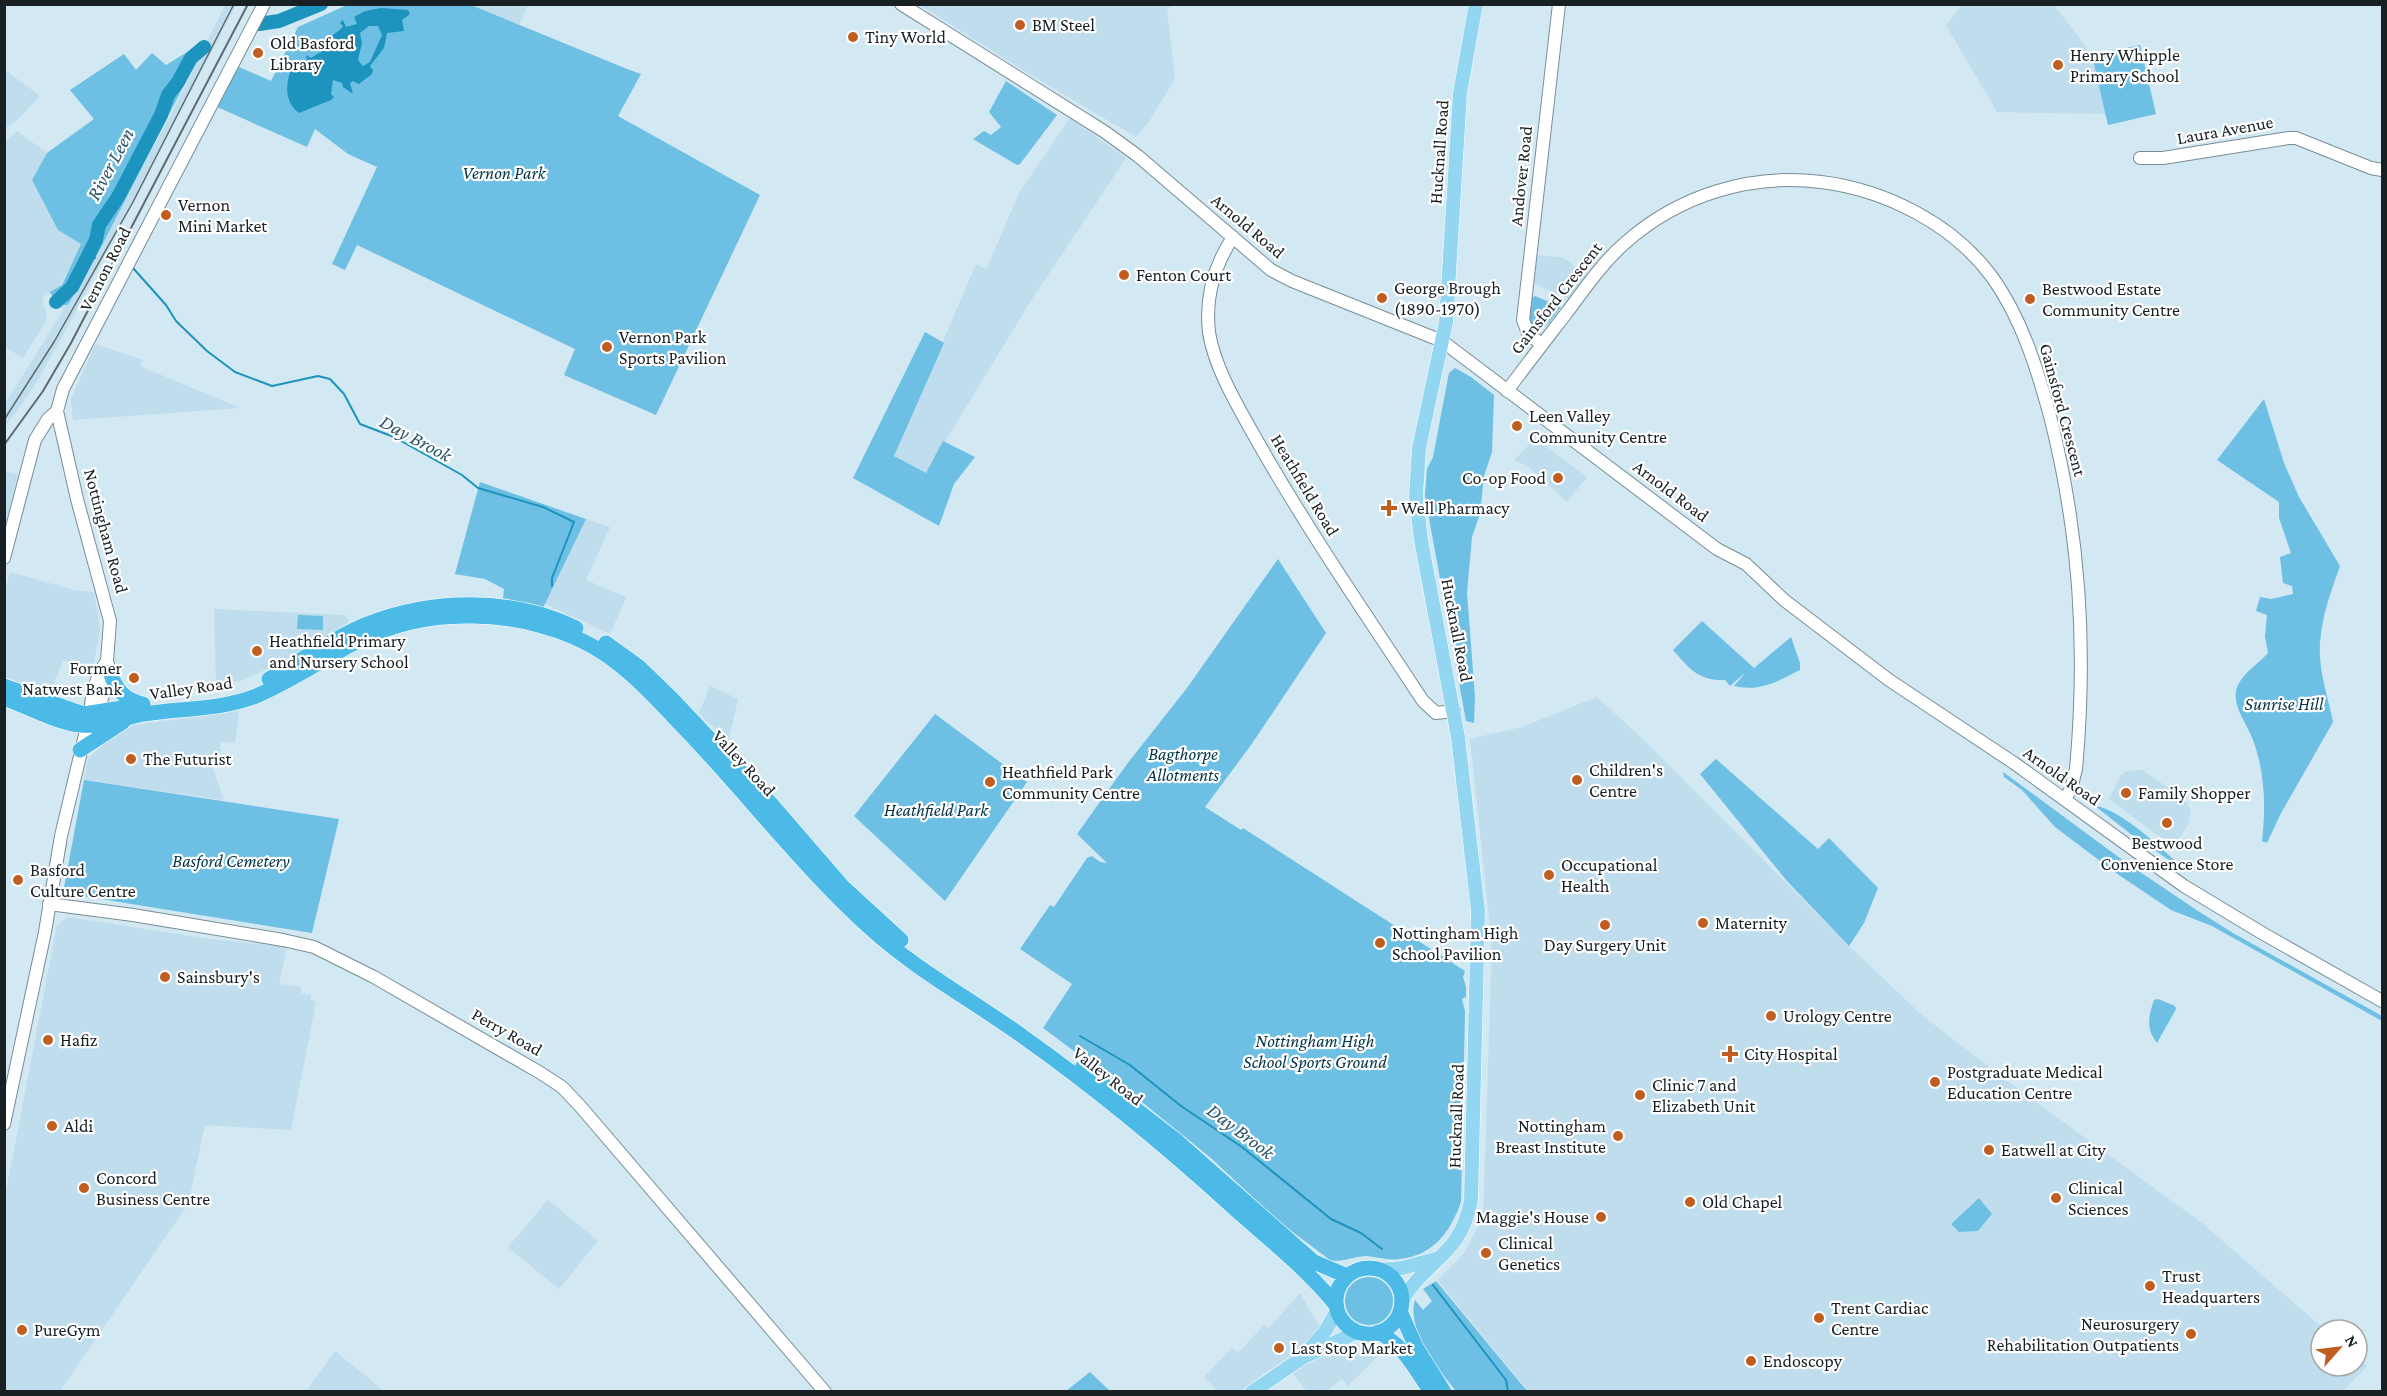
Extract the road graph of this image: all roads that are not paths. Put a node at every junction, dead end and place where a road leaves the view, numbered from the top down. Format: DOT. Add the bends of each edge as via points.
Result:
graph roads {
  1 [pos="264,4"];
  2 [pos="901,4"];
  3 [pos="1476,4"];
  4 [pos="1559,4"];
  5 [pos="2139,158"];
  6 [pos="2382,170"];
  7 [pos="1233,237"];
  8 [pos="1442,341"];
  9 [pos="1542,345"];
  10 [pos="1507,390"];
  11 [pos="57,411"];
  12 [pos="4,558"];
  13 [pos="108,667"];
  14 [pos="4,686"];
  15 [pos="4,698"];
  16 [pos="143,704"];
  17 [pos="1454,711"];
  18 [pos="130,717"];
  19 [pos="89,719"];
  20 [pos="81,750"];
  21 [pos="2065,799"];
  22 [pos="49,904"];
  23 [pos="2382,1001"];
  24 [pos="4,1124"];
  25 [pos="1441,1257"];
  26 [pos="1380,1270"];
  27 [pos="1347,1276"];
  28 [pos="1401,1306"];
  29 [pos="1337,1308"];
  30 [pos="1358,1332"];
  31 [pos="1378,1332"];
  32 [pos="1302,1358"];
  33 [pos="825,1392"];
  34 [pos="1252,1392"];
  35 [pos="1431,1392"];
  36 [pos="1444,1392"];
  1 -- 11 [label="main road, Vernon Road" via="63,389"];
  2 -- 7 [label="main road, Arnold Road" via="1106,132"];
  3 -- 8 [label="main road, Hucknall Road" via="1460,93"];
  4 -- 9 [label="main road, Andover Road" via="1523,320 1528,333"];
  5 -- 6 [label="main road, Laura Avenue" via="2163,158 2296,138"];
  7 -- 8 [label="main road, Arnold Road" via="1271,270 1292,282"];
  7 -- 17 [label="main road, Heathfield Road" via="1215,271 1208,309 1210,338 1224,376 1292,502 1423,701 1436,713"];
  8 -- 10 [label="main road, Arnold Road"];
  8 -- 17 [label="main road, Hucknall Road" via="1419,448 1416,496"];
  9 -- 10 [label="main road, Gainsford Crescent"];
  9 -- 21 [label="main road, Gainsford Crescent" via="1624,243 1664,214 1725,188 1786,179 1866,190 1900,204 1954,239 1992,278 2021,330 2046,400 2061,464 2076,554 2082,643 2076,769"];
  10 -- 21 [label="main road, Arnold Road" via="1717,549 1746,564 1784,600 1864,662"];
  11 -- 12 [label="main road, Vernon Road" via="35,440"];
  11 -- 13 [label="main road, Nottingham Road" via="107,603 111,626"];
  13 -- 16 [label="highway" via="124,697"];
  13 -- 19 [label="main road, Nottingham Road" via="99,708"];
  14 -- 19 [label="highway, Valley Road"];
  15 -- 19 [label="highway, Valley Road" via="74,724"];
  16 -- 19 [label="highway, Valley Road"];
  16 -- 27 [label="highway, Valley Road" via="214,698 243,691 364,626 412,611 479,605 532,613 568,624 613,646 649,676 772,805 842,886 913,951 1034,1032 1133,1106 1314,1262"];
  17 -- 25 [label="main road, Hucknall Road" via="1478,911 1476,1055 1469,1215 1458,1238"];
  18 -- 19 [label="highway, Valley Road" via="97,725"];
  18 -- 20 [label="highway"];
  18 -- 29 [label="highway, Valley Road" via="215,707 252,698 354,643 419,621 468,616 501,618 565,634 594,647 611,657 657,700 873,931 1046,1053 1162,1144 1267,1237"];
  19 -- 20 [label="main road, Nottingham Road"];
  20 -- 22 [label="main road, Nottingham Road"];
  21 -- 23 [label="main road, Arnold Road" via="2184,886"];
  22 -- 24 [label="main road, Nottingham Road"];
  22 -- 33 [label="main road, Perry Road" via="314,947 539,1072 562,1087 580,1106"];
  25 -- 26 [label="main road"];
  25 -- 28 [label="main road, Hucknall Road" via="1415,1282"];
  26 -- 27 [label="highway" via="1363,1269"];
  26 -- 28 [label="highway" via="1396,1282"];
  27 -- 29 [label="highway" via="1336,1294"];
  28 -- 31 [label="highway" via="1395,1320"];
  28 -- 36 [label="highway" via="1416,1347"];
  29 -- 30 [label="highway" via="1345,1324"];
  29 -- 32 [label="main road" via="1324,1333"];
  30 -- 31 [label="highway"];
  30 -- 32 [label="main road"];
  31 -- 35 [label="highway" via="1402,1350"];
  32 -- 34 [label="main road"];
}
